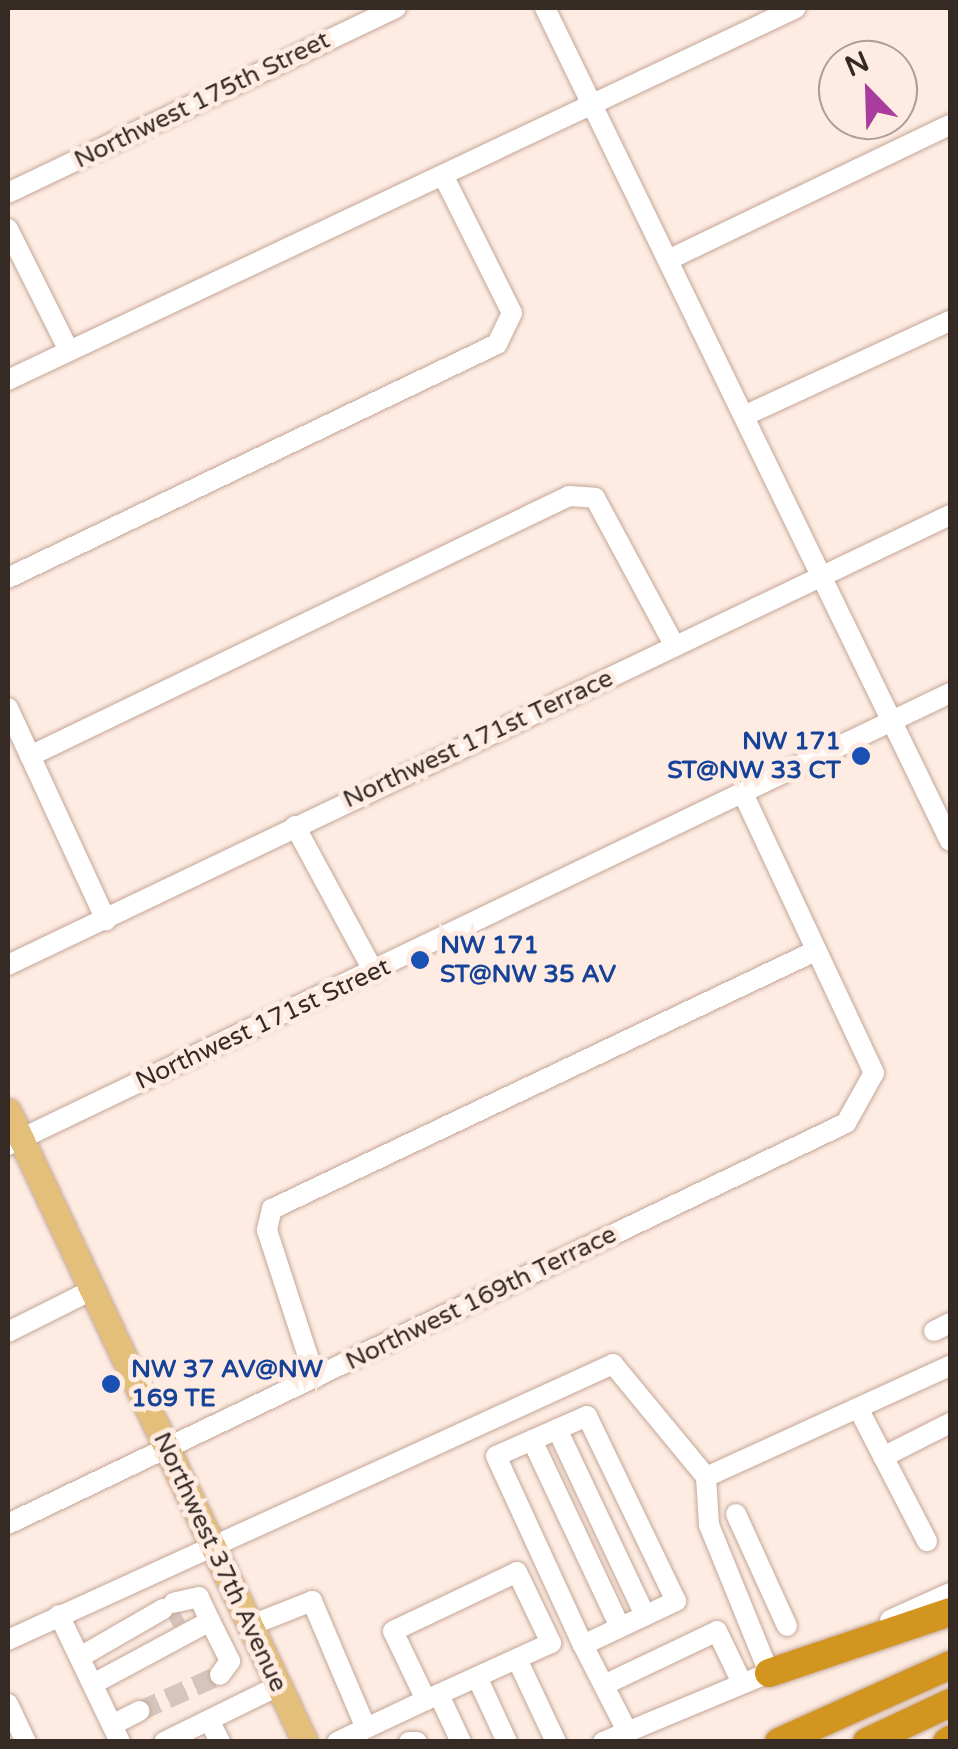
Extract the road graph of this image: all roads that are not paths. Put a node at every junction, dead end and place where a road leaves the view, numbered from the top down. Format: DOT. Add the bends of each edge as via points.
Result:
graph roads {
  1 [pos="396,8"];
  2 [pos="545,8"];
  3 [pos="796,8"];
  4 [pos="592,108"];
  5 [pos="950,125"];
  6 [pos="443,175"];
  7 [pos="8,193"];
  8 [pos="8,229"];
  9 [pos="670,259"];
  10 [pos="950,321"];
  11 [pos="69,351"];
  12 [pos="8,380"];
  13 [pos="744,416"];
  14 [pos="950,515"];
  15 [pos="8,578"];
  16 [pos="819,578"];
  17 [pos="674,646"];
  18 [pos="950,693"];
  19 [pos="8,708"];
  20 [pos="890,722"];
  21 [pos="30,756"];
  22 [pos="743,794"];
  23 [pos="295,826"];
  24 [pos="950,840"];
  25 [pos="106,920"];
  26 [pos="815,951"];
  27 [pos="8,965"];
  28 [pos="374,972"];
  29 [pos="8,1111"];
  30 [pos="14,1142"];
  31 [pos="92,1290"];
  32 [pos="8,1332"];
  33 [pos="950,1366"];
  34 [pos="315,1378"];
  35 [pos="858,1408"];
  36 [pos="950,1423"];
  37 [pos="557,1429"];
  38 [pos="532,1440"];
  39 [pos="169,1452"];
  40 [pos="883,1456"];
  41 [pos="706,1478"];
  42 [pos="8,1524"];
  43 [pos="712,1534"];
  44 [pos="927,1541"];
  45 [pos="212,1542"];
  46 [pos="950,1593"];
  47 [pos="950,1612"];
  48 [pos="59,1615"];
  49 [pos="645,1615"];
  50 [pos="205,1626"];
  51 [pos="249,1626"];
  52 [pos="787,1626"];
  53 [pos="620,1627"];
  54 [pos="8,1640"];
  55 [pos="584,1644"];
  56 [pos="80,1657"];
  57 [pos="517,1659"];
  58 [pos="950,1665"];
  59 [pos="769,1673"];
  60 [pos="220,1674"];
  61 [pos="477,1678"];
  62 [pos="93,1684"];
  63 [pos="742,1684"];
  64 [pos="604,1685"];
  65 [pos="278,1686"];
  66 [pos="433,1698"];
  67 [pos="950,1703"];
  68 [pos="8,1704"];
  69 [pos="140,1711"];
  70 [pos="209,1720"];
  71 [pos="366,1728"];
  72 [pos="627,1731"];
  73 [pos="116,1733"];
  74 [pos="26,1742"];
  75 [pos="164,1742"];
  76 [pos="220,1742"];
  77 [pos="304,1742"];
  78 [pos="337,1742"];
  79 [pos="409,1742"];
  80 [pos="417,1742"];
  81 [pos="461,1742"];
  82 [pos="506,1742"];
  83 [pos="556,1742"];
  84 [pos="602,1742"];
  85 [pos="779,1742"];
  86 [pos="867,1742"];
  1 -- 7 [label="street, Northwest 175th Street"];
  2 -- 4 [label="street"];
  3 -- 4 [label="street"];
  4 -- 6 [label="street"];
  4 -- 9 [label="street"];
  5 -- 9 [label="street"];
  6 -- 11 [label="street"];
  6 -- 15 [label="street" via="512,313 497,344"];
  8 -- 11 [label="street"];
  9 -- 13 [label="street"];
  10 -- 13 [label="street"];
  11 -- 12 [label="street"];
  13 -- 16 [label="street"];
  14 -- 16 [label="street, Northwest 171st Terrace"];
  16 -- 17 [label="street, Northwest 171st Terrace"];
  16 -- 20 [label="street"];
  17 -- 21 [label="street" via="595,498 569,496"];
  17 -- 23 [label="street, Northwest 171st Terrace"];
  18 -- 20 [label="street, Northwest 171st Street"];
  19 -- 21 [label="street"];
  20 -- 22 [label="street, Northwest 171st Street"];
  20 -- 24 [label="street"];
  21 -- 25 [label="street"];
  22 -- 26 [label="street"];
  22 -- 28 [label="street, Northwest 171st Street"];
  23 -- 25 [label="street, Northwest 171st Terrace"];
  23 -- 28 [label="street"];
  25 -- 27 [label="street, Northwest 171st Terrace"];
  26 -- 34 [label="street" via="272,1210 267,1230"];
  26 -- 34 [label="street, Northwest 169th Terrace" via="874,1074 846,1123"];
  28 -- 30 [label="street, Northwest 171st Street"];
  29 -- 30 [label="main road, Northwest 37th Avenue"];
  30 -- 31 [label="main road, Northwest 37th Avenue"];
  31 -- 32 [label="street"];
  31 -- 39 [label="main road, Northwest 37th Avenue"];
  33 -- 35 [label="street"];
  34 -- 39 [label="street, Northwest 169th Terrace"];
  35 -- 40 [label="street"];
  35 -- 41 [label="street"];
  36 -- 40 [label="street"];
  37 -- 38 [label="street"];
  37 -- 49 [label="street"];
  37 -- 49 [label="street" via="587,1416 676,1601"];
  38 -- 53 [label="street"];
  38 -- 55 [label="street" via="496,1456"];
  39 -- 42 [label="street, Northwest 169th Terrace"];
  39 -- 45 [label="main road, Northwest 37th Avenue"];
  40 -- 44 [label="street"];
  41 -- 43 [label="street"];
  41 -- 45 [label="street" via="614,1364"];
  43 -- 52 [label="street" via="739,1521"];
  43 -- 59 [label="street"];
  45 -- 48 [label="street"];
  45 -- 51 [label="main road, Northwest 37th Avenue"];
  46 -- 59 [label="street"];
  47 -- 59 [label="highway"];
  48 -- 54 [label="street"];
  48 -- 56 [label="street"];
  49 -- 53 [label="street"];
  50 -- 56 [label="street" via="198,1598"];
  50 -- 60 [label="street" via="230,1661"];
  50 -- 62 [label="street"];
  51 -- 65 [label="main road, Northwest 37th Avenue"];
  51 -- 71 [label="street" via="312,1601"];
  53 -- 55 [label="street"];
  55 -- 64 [label="street"];
  56 -- 62 [label="street"];
  57 -- 61 [label="street"];
  57 -- 66 [label="street" via="551,1643 517,1572 393,1631"];
  57 -- 83 [label="street"];
  58 -- 85 [label="highway"];
  59 -- 63 [label="street"];
  61 -- 66 [label="street"];
  61 -- 82 [label="street"];
  62 -- 73 [label="street"];
  63 -- 64 [label="street" via="717,1631"];
  63 -- 72 [label="street"];
  64 -- 72 [label="street"];
  65 -- 70 [label="street"];
  65 -- 77 [label="main road, Northwest 37th Avenue"];
  66 -- 71 [label="street"];
  66 -- 81 [label="street"];
  67 -- 86 [label="highway"];
  68 -- 74 [label="street"];
  69 -- 73 [label="street"];
  70 -- 75 [label="street"];
  70 -- 76 [label="street"];
  71 -- 78 [label="street"];
  72 -- 84 [label="street"];
  79 -- 80 [label="street"];
}
